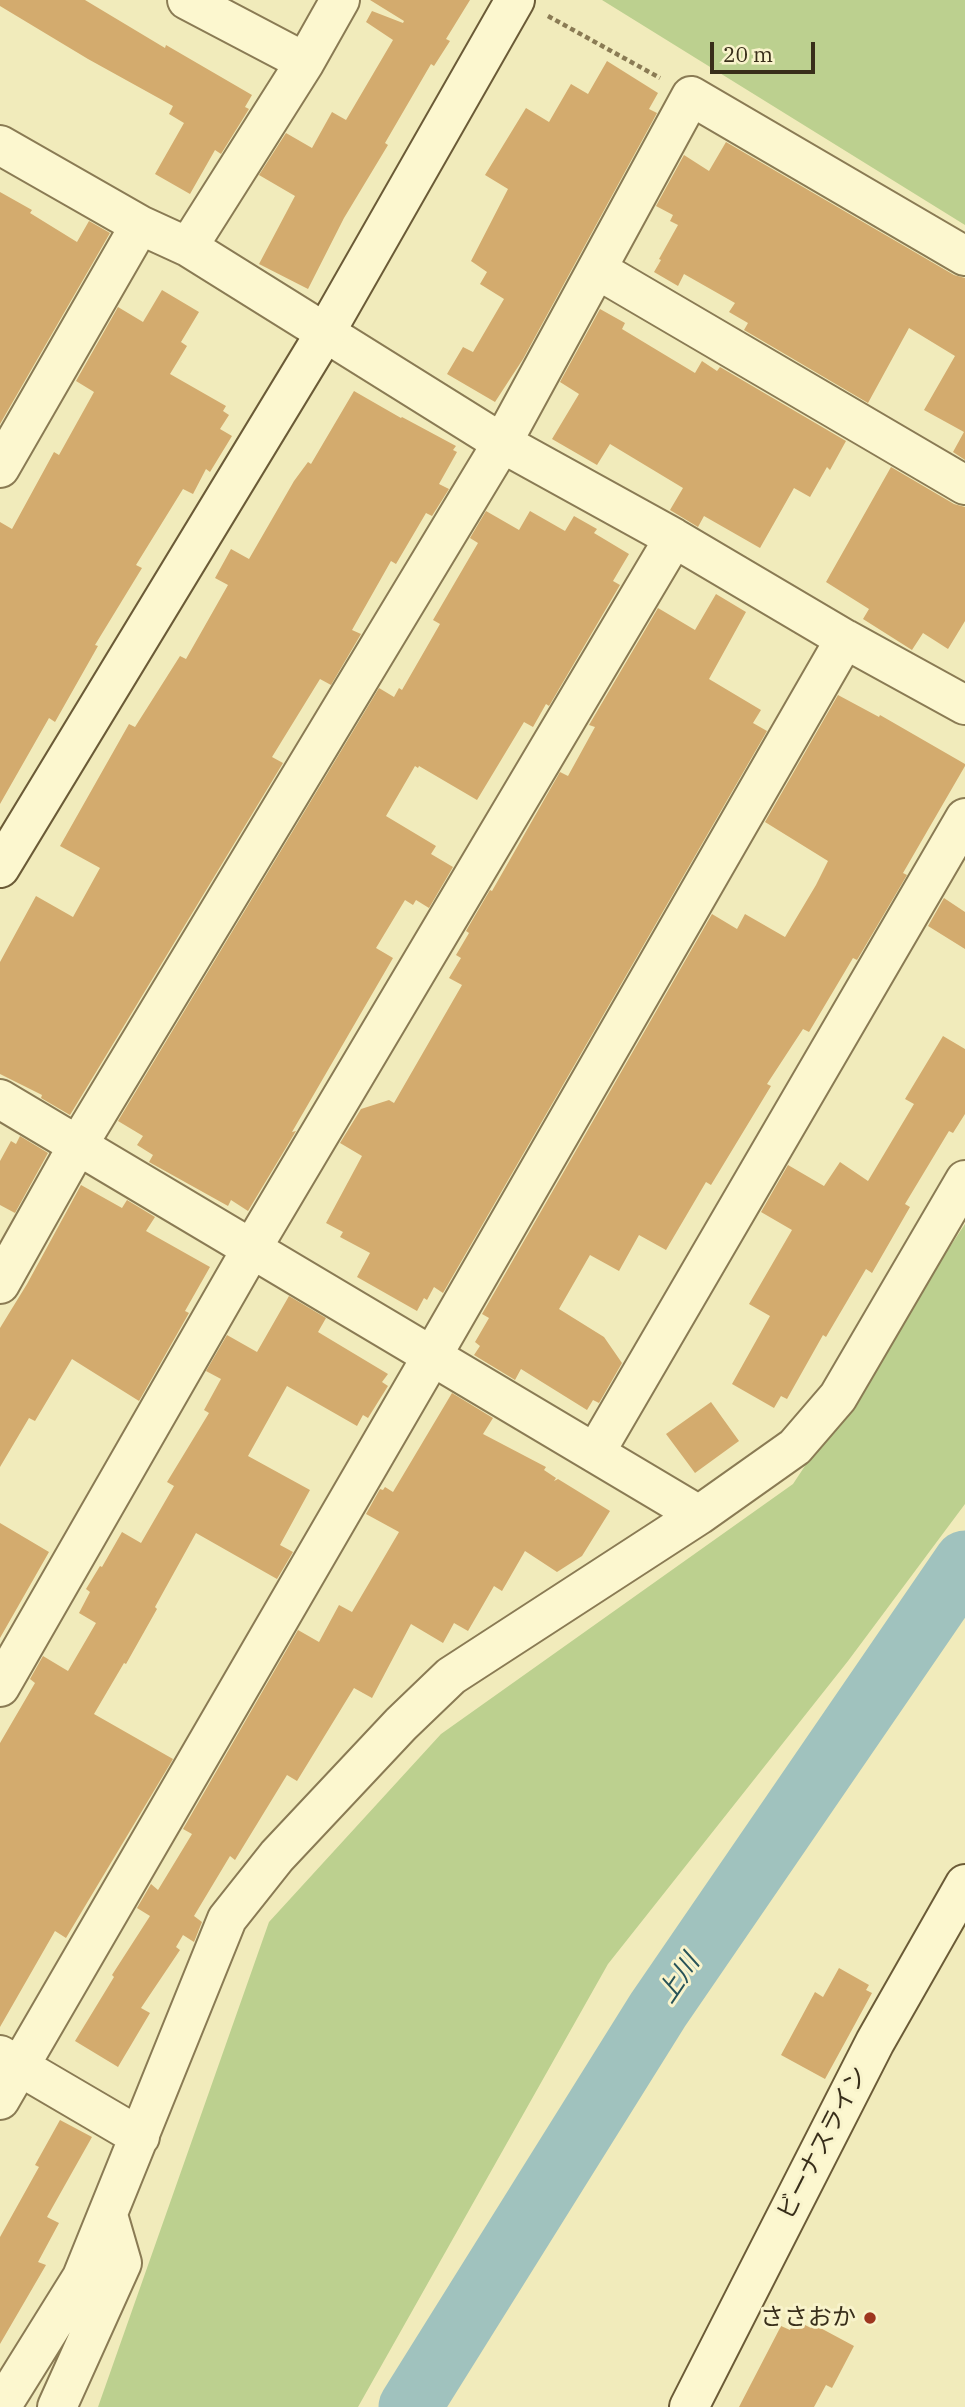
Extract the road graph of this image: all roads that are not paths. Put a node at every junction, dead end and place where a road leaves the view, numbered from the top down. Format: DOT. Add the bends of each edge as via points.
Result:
graph roads {
  1 [pos="187,0"];
  2 [pos="340,0"];
  3 [pos="530,7"];
  4 [pos="305,62"];
  5 [pos="0,145"];
  6 [pos="140,225"];
  7 [pos="188,247"];
  8 [pos="965,256"];
  9 [pos="598,270"];
  10 [pos="325,333"];
  11 [pos="502,443"];
  12 [pos="0,468"];
  13 [pos="965,485"];
  14 [pos="674,538"];
  15 [pos="845,639"];
  16 [pos="965,705"];
  17 [pos="965,818"];
  18 [pos="0,869"];
  19 [pos="0,1099"];
  20 [pos="78,1145"];
  21 [pos="965,1180"];
  22 [pos="252,1248"];
  23 [pos="0,1284"];
  24 [pos="432,1356"];
  25 [pos="595,1453"];
  26 [pos="699,1515"];
  27 [pos="0,1687"];
  28 [pos="965,1884"];
  29 [pos="10,2061"];
  30 [pos="0,2100"];
  31 [pos="140,2137"];
  32 [pos="108,2215"];
  33 [pos="1,2407"];
  34 [pos="57,2407"];
  35 [pos="689,2407"];
  1 -- 4 [label="street"];
  2 -- 4 [label="street"];
  3 -- 10 [label="street"];
  4 -- 7 [label="street"];
  5 -- 6 [label="street"];
  6 -- 7 [label="street"];
  6 -- 12 [label="street"];
  7 -- 10 [label="street"];
  8 -- 9 [label="street" via="691,96"];
  9 -- 11 [label="street"];
  9 -- 13 [label="street"];
  10 -- 11 [label="street"];
  10 -- 18 [label="street"];
  11 -- 14 [label="street"];
  11 -- 20 [label="street"];
  14 -- 15 [label="street"];
  14 -- 22 [label="street"];
  15 -- 16 [label="street"];
  15 -- 24 [label="street"];
  17 -- 25 [label="street"];
  19 -- 20 [label="street"];
  20 -- 22 [label="street"];
  20 -- 23 [label="street"];
  21 -- 26 [label="street" via="838,1397 795,1447"];
  22 -- 24 [label="street"];
  22 -- 27 [label="street"];
  24 -- 25 [label="street"];
  24 -- 29 [label="street"];
  25 -- 26 [label="street"];
  26 -- 31 [label="street" via="451,1676 277,1856 227,1919"];
  28 -- 35 [label="street, ビーナスライン" via="875,2042"];
  29 -- 30 [label="street"];
  29 -- 31 [label="street"];
  31 -- 32 [label="street"];
  32 -- 33 [label="street" via="82,2277"];
  32 -- 34 [label="street" via="122,2263"];
}
